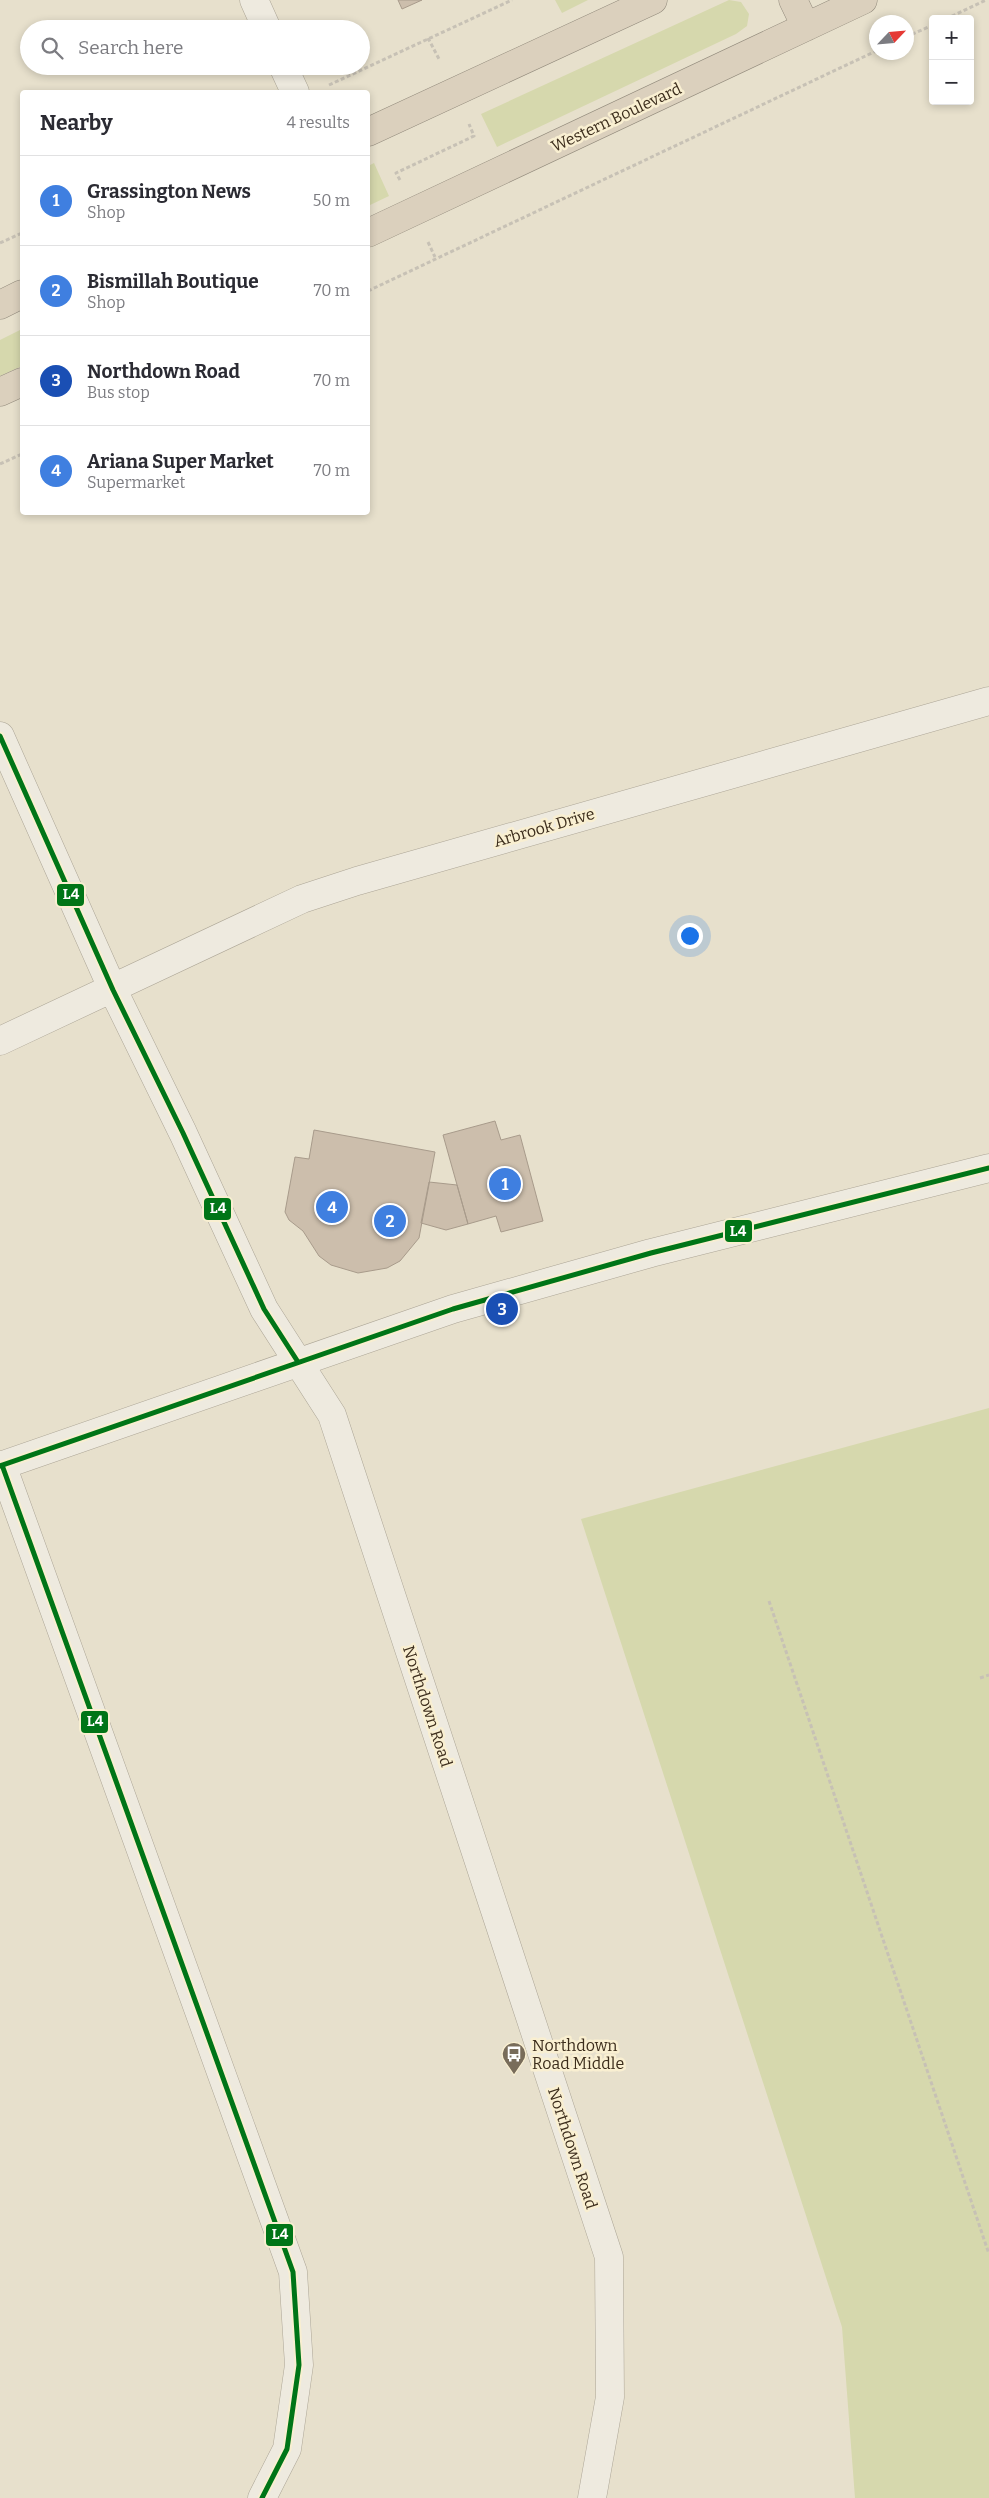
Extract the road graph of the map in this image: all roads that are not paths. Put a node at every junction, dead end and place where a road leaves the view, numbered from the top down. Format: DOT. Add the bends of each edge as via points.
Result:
graph roads {
  1 [pos="254,0"];
  2 [pos="653,0"];
  3 [pos="793,0"];
  4 [pos="864,0"];
  5 [pos="263,20"];
  6 [pos="806,27"];
  7 [pos="287,75"];
  8 [pos="294,90"];
  9 [pos="370,131"];
  10 [pos="370,232"];
  11 [pos="20,295"];
  12 [pos="0,305"];
  13 [pos="20,383"];
  14 [pos="0,392"];
  15 [pos="989,701"];
  16 [pos="0,736"];
  17 [pos="113,990"];
  18 [pos="0,1041"];
  19 [pos="989,1168"];
  20 [pos="298,1362"];
  21 [pos="1,1465"];
  22 [pos="262,2498"];
  23 [pos="592,2498"];
  1 -- 5 [label="street"];
  2 -- 9 [label="highway"];
  3 -- 6 [label="highway"];
  4 -- 6 [label="highway, Western Boulevard"];
  6 -- 10 [label="highway, Western Boulevard"];
  7 -- 8 [label="street"];
  11 -- 12 [label="highway"];
  13 -- 14 [label="highway"];
  15 -- 17 [label="street, Arbrook Drive" via="320,893"];
  16 -- 17 [label="street, Northdown Road"];
  17 -- 18 [label="street, Arbrook Drive"];
  17 -- 20 [label="street, Northdown Road" via="264,1308"];
  19 -- 20 [label="street" via="559,1278 453,1309"];
  20 -- 21 [label="street"];
  20 -- 23 [label="street, Northdown Road" via="332,1415 610,2257 610,2397"];
  21 -- 22 [label="street" via="293,2272 299,2365 287,2448"];
}
